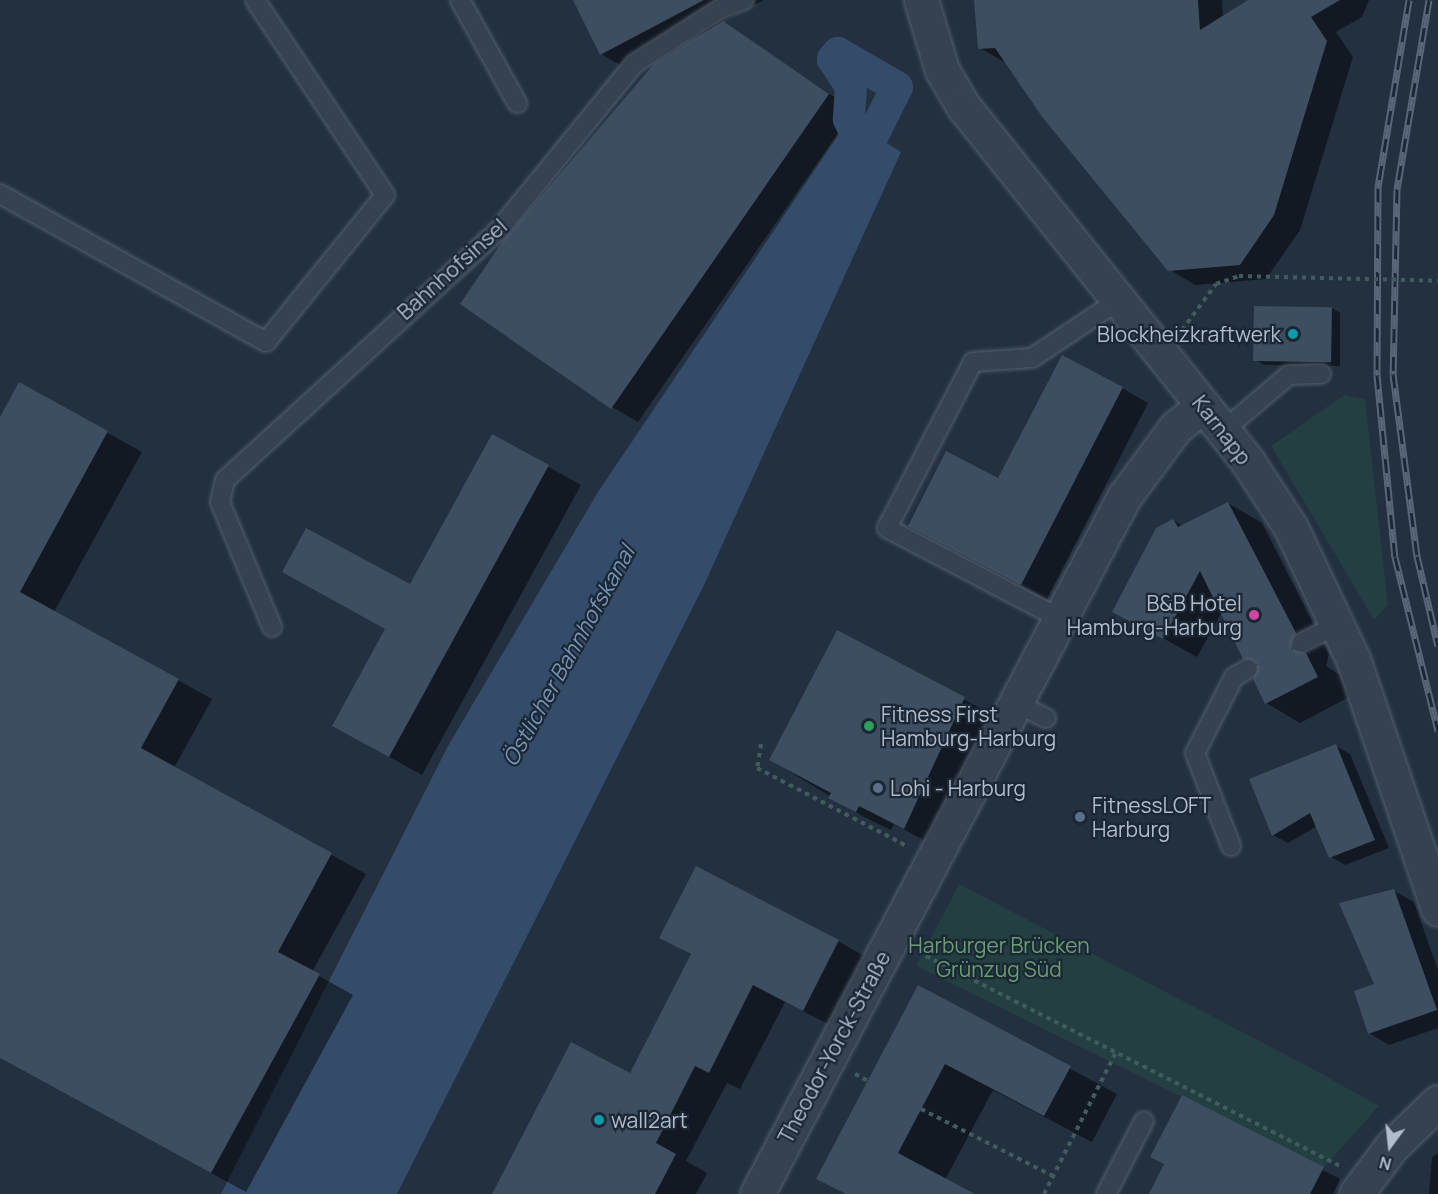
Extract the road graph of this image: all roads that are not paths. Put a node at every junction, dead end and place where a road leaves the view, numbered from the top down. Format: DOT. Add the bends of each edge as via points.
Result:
graph roads {
  1 [pos="255,0"];
  2 [pos="460,0"];
  3 [pos="744,0"];
  4 [pos="921,0"];
  5 [pos="517,103"];
  6 [pos="0,194"];
  7 [pos="1119,300"];
  8 [pos="1321,374"];
  9 [pos="1203,405"];
  10 [pos="1223,431"];
  11 [pos="1059,618"];
  12 [pos="1339,624"];
  13 [pos="272,627"];
  14 [pos="1301,643"];
  15 [pos="1248,669"];
  16 [pos="1014,702"];
  17 [pos="1046,718"];
  18 [pos="1231,846"];
  19 [pos="1438,909"];
  20 [pos="1438,1102"];
  21 [pos="1144,1121"];
  22 [pos="1360,1186"];
  23 [pos="757,1194"];
  24 [pos="1106,1194"];
  1 -- 6 [label="lane" via="385,195 266,342"];
  2 -- 5 [label="lane"];
  3 -- 13 [label="lane, Bahnhofsinsel" via="720,9 634,64 498,231 235,468 222,486 220,502"];
  4 -- 7 [label="street, Karnapp" via="942,70 963,106"];
  7 -- 9 [label="street, Karnapp"];
  7 -- 11 [label="lane" via="1032,358 972,362 887,528"];
  8 -- 10 [label="lane" via="1289,375"];
  9 -- 10 [label="street, Karnapp"];
  9 -- 11 [label="street, Theodor-Yorck-Straße" via="1176,427 1124,497"];
  10 -- 12 [label="street, Karnapp" via="1291,528"];
  11 -- 16 [label="street, Theodor-Yorck-Straße"];
  12 -- 14 [label="lane"];
  12 -- 19 [label="street, Karnapp"];
  15 -- 18 [label="lane" via="1234,677 1195,753"];
  16 -- 17 [label="lane"];
  16 -- 23 [label="street, Theodor-Yorck-Straße"];
  20 -- 22 [label="street"];
  21 -- 24 [label="lane"];
}
